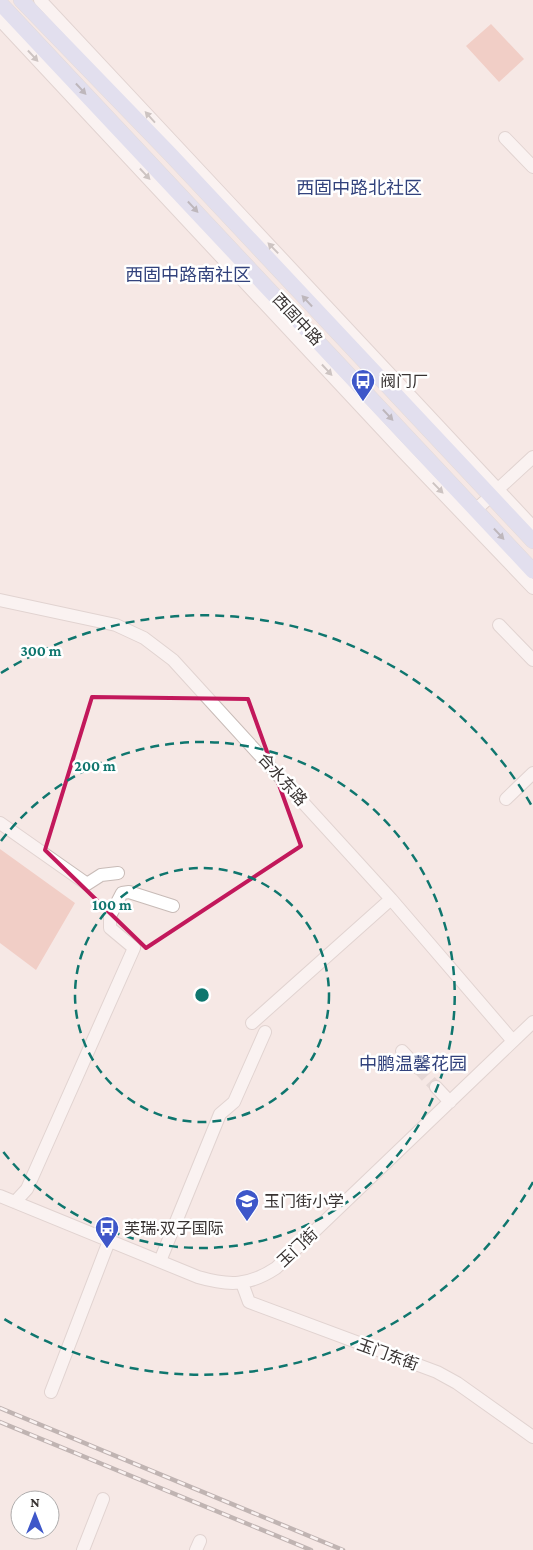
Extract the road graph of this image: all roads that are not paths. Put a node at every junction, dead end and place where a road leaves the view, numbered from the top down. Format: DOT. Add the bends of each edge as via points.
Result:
graph roads {
  1 [pos="21,0"];
  2 [pos="40,0"];
  3 [pos="0,3"];
  4 [pos="0,20"];
  5 [pos="505,138"];
  6 [pos="171,155"];
  7 [pos="533,167"];
  8 [pos="157,169"];
  9 [pos="533,456"];
  10 [pos="494,492"];
  11 [pos="471,514"];
  12 [pos="533,527"];
  13 [pos="533,541"];
  14 [pos="533,571"];
  15 [pos="533,588"];
  16 [pos="0,600"];
  17 [pos="500,625"];
  18 [pos="533,660"];
  19 [pos="533,774"];
  20 [pos="506,799"];
  21 [pos="0,823"];
  22 [pos="118,873"];
  23 [pos="391,899"];
  24 [pos="174,906"];
  25 [pos="533,1022"];
  26 [pos="252,1023"];
  27 [pos="265,1032"];
  28 [pos="513,1041"];
  29 [pos="402,1051"];
  30 [pos="418,1068"];
  31 [pos="436,1087"];
  32 [pos="450,1102"];
  33 [pos="0,1196"];
  34 [pos="15,1202"];
  35 [pos="109,1241"];
  36 [pos="160,1262"];
  37 [pos="242,1283"];
  38 [pos="51,1392"];
  39 [pos="533,1437"];
  40 [pos="103,1499"];
  41 [pos="83,1550"];
  1 -- 6 [label="main road, 西固中路"];
  10 -- 2 [label="street, one-way" via="308,285"];
  3 -- 8 [label="main road, 西固中路, one-way"];
  4 -- 11 [label="street, one-way" via="403,452"];
  5 -- 7 [label="street"];
  6 -- 8 [label="main road"];
  10 -- 6 [label="main road, 西固中路, one-way"];
  8 -- 11 [label="main road, 西固中路, one-way"];
  9 -- 10 [label="street"];
  10 -- 11 [label="street"];
  10 -- 12 [label="street"];
  10 -- 13 [label="main road, 西固中路"];
  11 -- 14 [label="main road, 西固中路, one-way"];
  11 -- 15 [label="street"];
  16 -- 23 [label="street, 合水东路" via="116,625 130,630 174,660"];
  17 -- 18 [label="street"];
  19 -- 20 [label="street"];
  21 -- 22 [label="street" via="87,884 101,875"];
  23 -- 26 [label="street"];
  23 -- 28 [label="street, 合水东路"];
  24 -- 34 [label="street" via="130,892 122,893 110,916 110,928 134,948 27,1189"];
  25 -- 28 [label="street, 玉门街"];
  27 -- 36 [label="street" via="234,1102 220,1114"];
  28 -- 32 [label="street, 玉门街"];
  29 -- 30 [label="street"];
  31 -- 32 [label="street"];
  32 -- 37 [label="street, 玉门街" via="276,1268 262,1277"];
  33 -- 34 [label="street, 玉门街"];
  34 -- 35 [label="street, 玉门街"];
  35 -- 36 [label="street, 玉门街"];
  35 -- 38 [label="street"];
  36 -- 37 [label="street, 玉门街" via="215,1282"];
  37 -- 39 [label="street, 玉门东街" via="249,1302 437,1372"];
  40 -- 41 [label="street"];
}
